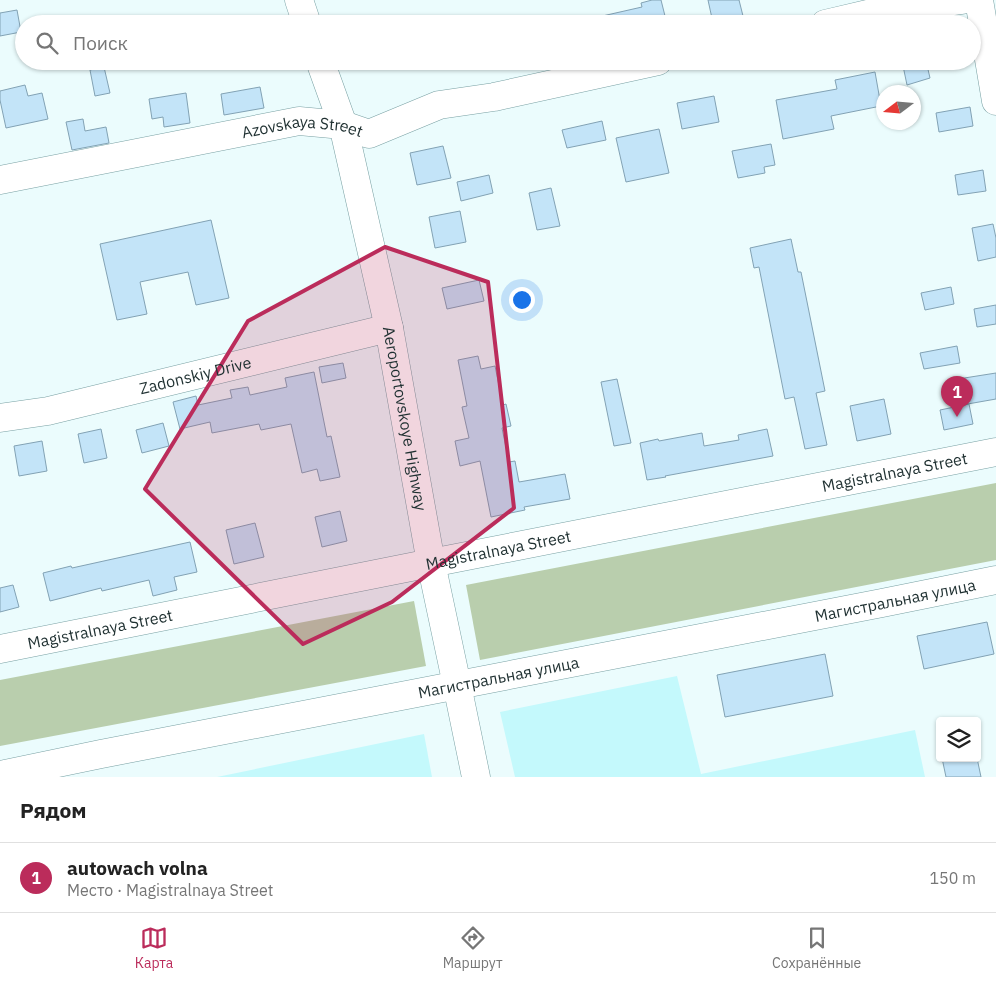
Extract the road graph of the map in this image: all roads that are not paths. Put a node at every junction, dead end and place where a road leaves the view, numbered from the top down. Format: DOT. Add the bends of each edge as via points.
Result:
graph roads {
  1 [pos="299,0"];
  2 [pos="962,0"];
  3 [pos="978,0"];
  4 [pos="304,15"];
  5 [pos="863,15"];
  6 [pos="981,15"];
  7 [pos="981,17"];
  8 [pos="323,70"];
  9 [pos="617,70"];
  10 [pos="996,100"];
  11 [pos="343,125"];
  12 [pos="0,180"];
  13 [pos="389,328"];
  14 [pos="0,418"];
  15 [pos="996,452"];
  16 [pos="431,563"];
  17 [pos="996,580"];
  18 [pos="0,649"];
  19 [pos="457,684"];
  20 [pos="0,775"];
  21 [pos="476,777"];
  1 -- 4 [label="street"];
  2 -- 5 [label="street"];
  3 -- 6 [label="street"];
  7 -- 10 [label="street"];
  8 -- 11 [label="street, Aeroportovskoye Highway"];
  9 -- 11 [label="street, Azovskaya Street" via="494,97 439,105 369,134"];
  11 -- 12 [label="street, Azovskaya Street" via="300,122"];
  11 -- 13 [label="street, Aeroportovskoye Highway"];
  13 -- 14 [label="street, Zadonskiy Drive" via="48,411"];
  13 -- 16 [label="street, Aeroportovskoye Highway"];
  15 -- 16 [label="street, Magistralnaya Street"];
  16 -- 18 [label="street, Magistralnaya Street"];
  16 -- 19 [label="street, Aeroportovskoye Highway"];
  17 -- 19 [label="street, Магистральная улица"];
  19 -- 20 [label="street, Магистральная улица"];
  19 -- 21 [label="street, Aeroportovskoye Highway"];
}
